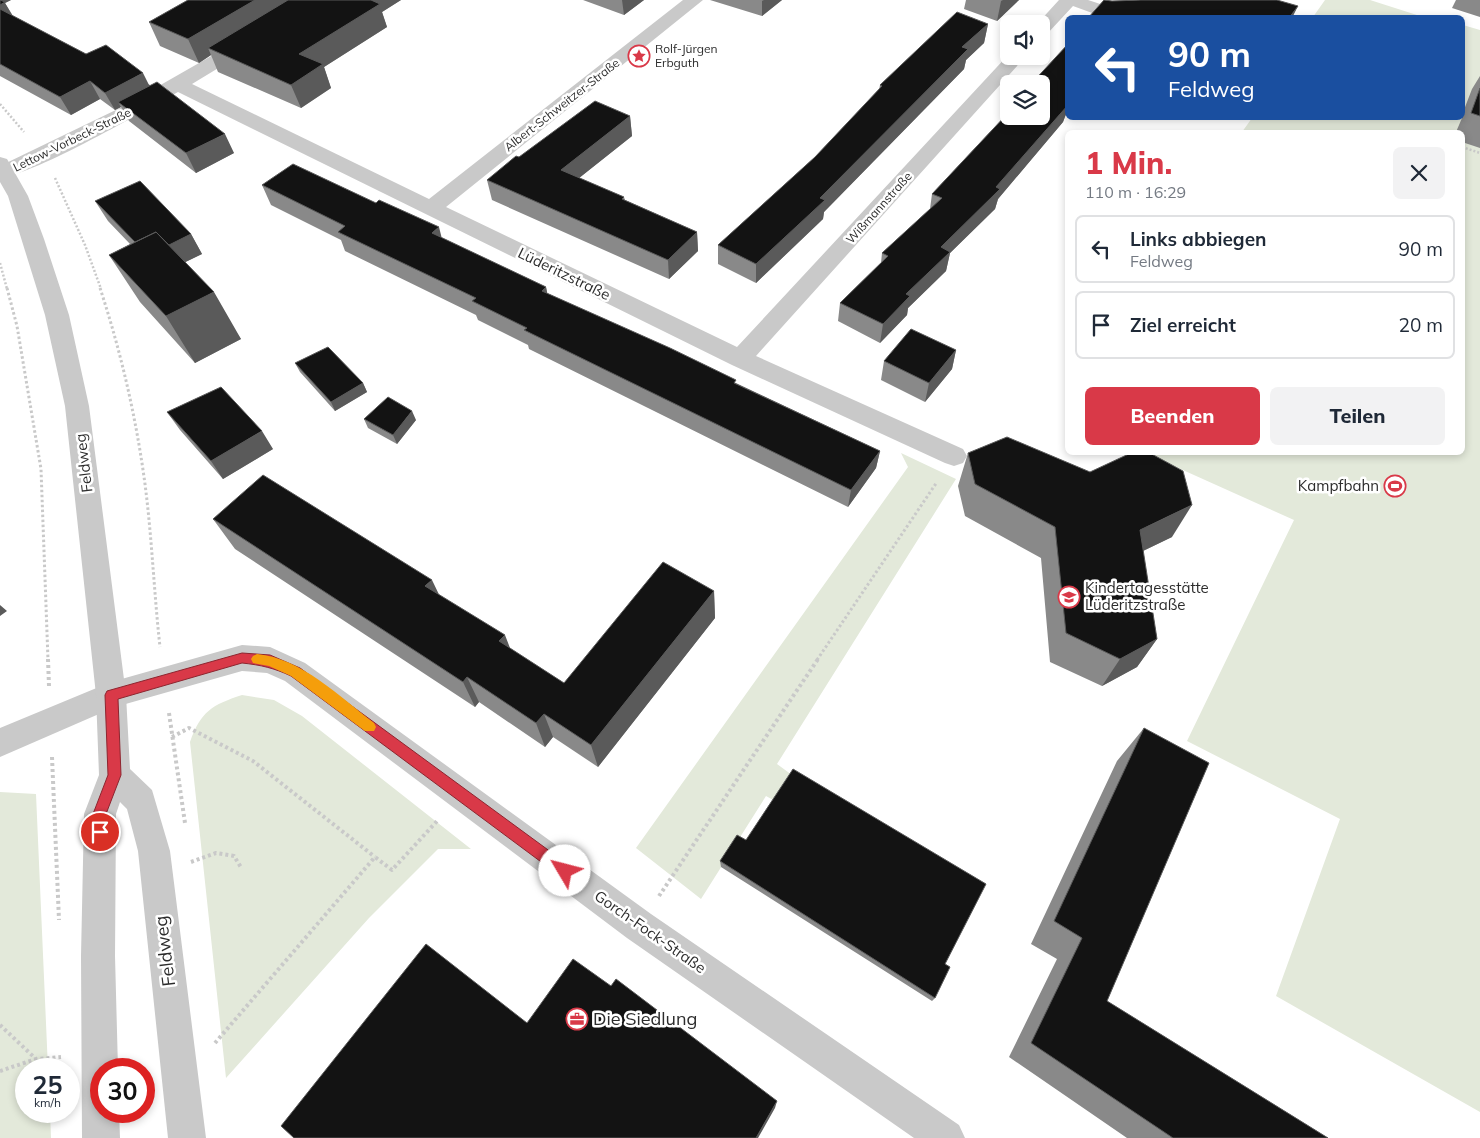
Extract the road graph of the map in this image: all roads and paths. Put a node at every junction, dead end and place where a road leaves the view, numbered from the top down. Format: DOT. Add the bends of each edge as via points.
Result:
graph roads {
  1 [pos="694,0"];
  2 [pos="1070,0"];
  3 [pos="1116,15"];
  4 [pos="1050,21"];
  5 [pos="261,35"];
  6 [pos="1009,65"];
  7 [pos="178,85"];
  8 [pos="0,104"];
  9 [pos="1465,148"];
  10 [pos="1480,153"];
  11 [pos="41,156"];
  12 [pos="3,167"];
  13 [pos="430,209"];
  14 [pos="0,263"];
  15 [pos="740,359"];
  16 [pos="954,456"];
  17 [pos="165,680"];
  18 [pos="111,695"];
  19 [pos="50,722"];
  20 [pos="172,737"];
  21 [pos="0,743"];
  22 [pos="114,775"];
  23 [pos="462,794"];
  24 [pos="185,824"];
  25 [pos="189,852"];
  26 [pos="375,857"];
  27 [pos="190,862"];
  28 [pos="191,869"];
  29 [pos="242,869"];
  30 [pos="639,926"];
  31 [pos="60,929"];
  32 [pos="0,1025"];
  33 [pos="214,1034"];
  34 [pos="215,1044"];
  35 [pos="216,1053"];
  36 [pos="36,1058"];
  37 [pos="66,1058"];
  38 [pos="15,1066"];
  39 [pos="0,1071"];
  40 [pos="101,1138"];
  41 [pos="187,1138"];
  42 [pos="946,1138"];
  1 -- 13 [label="street, Albert-Schweitzer-Straße"];
  2 -- 3 [label="street"];
  2 -- 4 [label="street"];
  5 -- 7 [label="street, Lettow-Vorbeck-Straße"];
  6 -- 15 [label="street, Wißmannstraße"];
  7 -- 11 [label="street, Lettow-Vorbeck-Straße"];
  7 -- 13 [label="street, Lüderitzstraße"];
  8 -- 11 [label="path" via="31,139"];
  9 -- 10 [label="path"];
  11 -- 12 [label="street, Lettow-Vorbeck-Straße"];
  11 -- 17 [label="path" via="60,188 84,242 123,367 142,462 153,598"];
  12 -- 18 [label="street, Feldweg" via="18,196 57,316 77,406"];
  13 -- 15 [label="street, Lüderitzstraße"];
  14 -- 19 [label="path" via="17,326 41,469"];
  15 -- 16 [label="street, Lüderitzstraße"];
  16 -- 30 [label="path"];
  17 -- 18 [label="street, Gorch-Fock-Straße"];
  17 -- 20 [label="path"];
  17 -- 23 [label="street, Gorch-Fock-Straße" via="242,658 270,660 296,672"];
  18 -- 19 [label="street, Gorch-Fock-Straße"];
  18 -- 22 [label="street, Feldweg"];
  19 -- 21 [label="street, Gorch-Fock-Straße"];
  19 -- 31 [label="path"];
  20 -- 24 [label="path"];
  20 -- 26 [label="path" via="189,728 253,761"];
  22 -- 40 [label="street, Feldweg" via="100,814"];
  22 -- 41 [label="street, Feldweg" via="141,801 154,851"];
  23 -- 26 [label="path" via="392,870"];
  23 -- 30 [label="street, Gorch-Fock-Straße"];
  25 -- 27 [label="path"];
  26 -- 34 [label="path"];
  27 -- 28 [label="path"];
  27 -- 29 [label="path" via="216,852 234,856"];
  30 -- 42 [label="street, Gorch-Fock-Straße"];
  32 -- 36 [label="path"];
  33 -- 34 [label="path"];
  34 -- 35 [label="path"];
  36 -- 37 [label="path"];
  38 -- 39 [label="path"];
}
